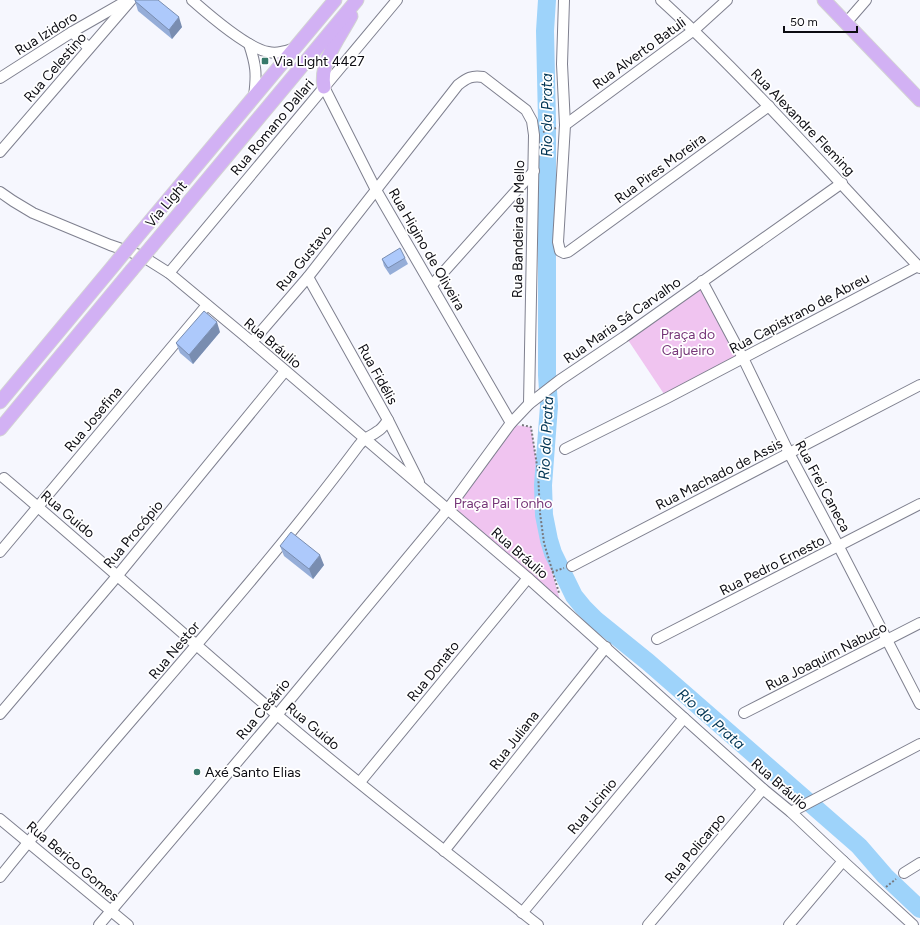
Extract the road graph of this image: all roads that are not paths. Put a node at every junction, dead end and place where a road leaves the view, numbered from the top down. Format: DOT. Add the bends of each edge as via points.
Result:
graph roads {
  1 [pos="128,0"];
  2 [pos="131,0"];
  3 [pos="192,0"];
  4 [pos="335,0"];
  5 [pos="358,0"];
  6 [pos="397,0"];
  7 [pos="564,0"];
  8 [pos="661,0"];
  9 [pos="727,0"];
  10 [pos="824,0"];
  11 [pos="866,0"];
  12 [pos="846,23"];
  13 [pos="694,30"];
  14 [pos="72,32"];
  15 [pos="249,44"];
  16 [pos="89,48"];
  17 [pos="295,48"];
  18 [pos="483,77"];
  19 [pos="0,78"];
  20 [pos="324,87"];
  21 [pos="254,96"];
  22 [pos="920,100"];
  23 [pos="769,106"];
  24 [pos="562,126"];
  25 [pos="0,152"];
  26 [pos="534,171"];
  27 [pos="842,183"];
  28 [pos="376,190"];
  29 [pos="0,192"];
  30 [pos="919,267"];
  31 [pos="169,273"];
  32 [pos="308,277"];
  33 [pos="702,281"];
  34 [pos="432,285"];
  35 [pos="207,305"];
  36 [pos="252,342"];
  37 [pos="743,358"];
  38 [pos="285,371"];
  39 [pos="920,385"];
  40 [pos="0,402"];
  41 [pos="529,404"];
  42 [pos="388,420"];
  43 [pos="512,423"];
  44 [pos="0,429"];
  45 [pos="364,438"];
  46 [pos="565,449"];
  47 [pos="789,453"];
  48 [pos="4,478"];
  49 [pos="421,487"];
  50 [pos="920,504"];
  51 [pos="38,507"];
  52 [pos="448,509"];
  53 [pos="839,546"];
  54 [pos="0,552"];
  55 [pos="572,566"];
  56 [pos="118,575"];
  57 [pos="528,578"];
  58 [pos="920,623"];
  59 [pos="657,639"];
  60 [pos="886,640"];
  61 [pos="198,645"];
  62 [pos="606,647"];
  63 [pos="920,704"];
  64 [pos="744,713"];
  65 [pos="0,714"];
  66 [pos="277,715"];
  67 [pos="684,718"];
  68 [pos="920,744"];
  69 [pos="360,782"];
  70 [pos="763,789"];
  71 [pos="791,812"];
  72 [pos="0,819"];
  73 [pos="28,842"];
  74 [pos="444,851"];
  75 [pos="843,861"];
  76 [pos="920,863"];
  77 [pos="902,874"];
  78 [pos="0,877"];
  79 [pos="111,910"];
  80 [pos="522,913"];
  81 [pos="99,925"];
  82 [pos="128,925"];
  83 [pos="538,925"];
  84 [pos="648,925"];
  85 [pos="789,925"];
  86 [pos="913,925"];
  1 -- 14 [label="street, Rua Izidoro"];
  2 -- 16 [label="street, Rua Celestino"];
  3 -- 15 [label="street"];
  4 -- 17 [label="main road, Via Light"];
  5 -- 20 [label="main road" via="328,58 324,71"];
  5 -- 44 [label="main road, Via Light, bridge"];
  6 -- 20 [label="street, Rua Romano Dallari"];
  7 -- 24 [label="street"];
  8 -- 13 [label="street, Rua Alexandre Fleming"];
  9 -- 13 [label="street, Rua Alverto Batuli"];
  10 -- 12 [label="main road"];
  11 -- 12 [label="street"];
  12 -- 22 [label="main road"];
  13 -- 23 [label="street, Rua Alexandre Fleming"];
  13 -- 24 [label="street, Rua Alverto Batuli"];
  14 -- 16 [label="street"];
  14 -- 19 [label="street, Rua Izidoro"];
  15 -- 17 [label="street" via="274,53"];
  15 -- 21 [label="street" via="256,67"];
  16 -- 25 [label="street, Rua Celestino"];
  17 -- 21 [label="main road, Via Light"];
  18 -- 26 [label="street, Rua Bandeira de Mello" via="526,110 531,118 534,135"];
  18 -- 28 [label="street, Rua Gustavo" via="474,75 458,85"];
  20 -- 28 [label="street, Rua Higino de Oliveira"];
  20 -- 31 [label="street, Rua Romano Dallari"];
  21 -- 40 [label="main road, Via Light, bridge"];
  23 -- 24 [label="street, Rua Pires Moreira" via="564,253 560,251 558,242"];
  23 -- 27 [label="street, Rua Alexandre Fleming"];
  26 -- 34 [label="street"];
  26 -- 41 [label="street, Rua Bandeira de Mello"];
  27 -- 30 [label="street, Rua Alexandre Fleming"];
  27 -- 33 [label="street, Rua Maria Sá Carvalho"];
  28 -- 32 [label="street, Rua Gustavo"];
  28 -- 34 [label="street, Rua Higino de Oliveira"];
  29 -- 31 [label="street, Rua Bráulio" via="33,213 142,256"];
  30 -- 37 [label="street, Rua Capistrano de Abreu"];
  31 -- 35 [label="street, Rua Bráulio"];
  32 -- 36 [label="street, Rua Gustavo"];
  32 -- 42 [label="street, Rua Fidélis"];
  33 -- 37 [label="street, Rua Frei Caneca"];
  33 -- 41 [label="street, Rua Maria Sá Carvalho"];
  34 -- 43 [label="street, Rua Higino de Oliveira"];
  35 -- 36 [label="street, Rua Bráulio"];
  35 -- 51 [label="street, Rua Josefina"];
  36 -- 38 [label="street, Rua Bráulio"];
  37 -- 46 [label="street, Rua Capistrano de Abreu"];
  37 -- 47 [label="street, Rua Frei Caneca"];
  38 -- 45 [label="street, Rua Bráulio"];
  38 -- 56 [label="street, Rua Procópio"];
  39 -- 47 [label="street, Rua Machado de Assis"];
  41 -- 43 [label="street, Rua Maria Sá Carvalho"];
  42 -- 45 [label="street" via="379,431"];
  42 -- 49 [label="street, Rua Fidélis"];
  43 -- 52 [label="street, Rua Maria Sá Carvalho"];
  45 -- 49 [label="street, Rua Bráulio"];
  45 -- 61 [label="street, Rua Nestor" via="320,498"];
  47 -- 53 [label="street, Rua Frei Caneca"];
  47 -- 55 [label="street, Rua Machado de Assis"];
  48 -- 51 [label="street, Rua Guido"];
  49 -- 52 [label="street, Rua Bráulio"];
  50 -- 53 [label="street, Rua Pedro Ernesto"];
  51 -- 54 [label="street, Rua Josefina"];
  51 -- 56 [label="street, Rua Guido"];
  52 -- 57 [label="street, Rua Bráulio"];
  52 -- 66 [label="street, Rua Cesário"];
  53 -- 59 [label="street, Rua Pedro Ernesto"];
  53 -- 60 [label="street, Rua Frei Caneca"];
  56 -- 61 [label="street, Rua Guido"];
  56 -- 65 [label="street, Rua Procópio"];
  57 -- 62 [label="street, Rua Bráulio"];
  57 -- 69 [label="street, Rua Donato"];
  58 -- 60 [label="street, Rua Joaquim Nabuco"];
  60 -- 63 [label="street, Rua Frei Caneca"];
  60 -- 64 [label="street, Rua Joaquim Nabuco"];
  61 -- 66 [label="street, Rua Guido"];
  61 -- 73 [label="street, Rua Nestor"];
  62 -- 67 [label="street, Rua Bráulio"];
  62 -- 74 [label="street, Rua Juliana"];
  66 -- 69 [label="street, Rua Guido"];
  66 -- 79 [label="street, Rua Cesário"];
  67 -- 70 [label="street, Rua Bráulio"];
  67 -- 80 [label="street, Rua Licinio"];
  68 -- 71 [label="street"];
  69 -- 74 [label="street, Rua Guido"];
  70 -- 71 [label="street, Rua Bráulio"];
  70 -- 84 [label="street, Rua Policarpo"];
  71 -- 75 [label="street, Rua Bráulio"];
  72 -- 73 [label="street, Rua Berico Gomes"];
  73 -- 78 [label="street, Rua Nestor"];
  73 -- 79 [label="street, Rua Berico Gomes"];
  74 -- 80 [label="street, Rua Guido"];
  75 -- 85 [label="street"];
  75 -- 86 [label="street, Rua Bráulio"];
  76 -- 77 [label="street"];
  79 -- 81 [label="street, Rua Cesário"];
  79 -- 82 [label="street, Rua Berico Gomes"];
  80 -- 83 [label="street, Rua Guido"];
}
